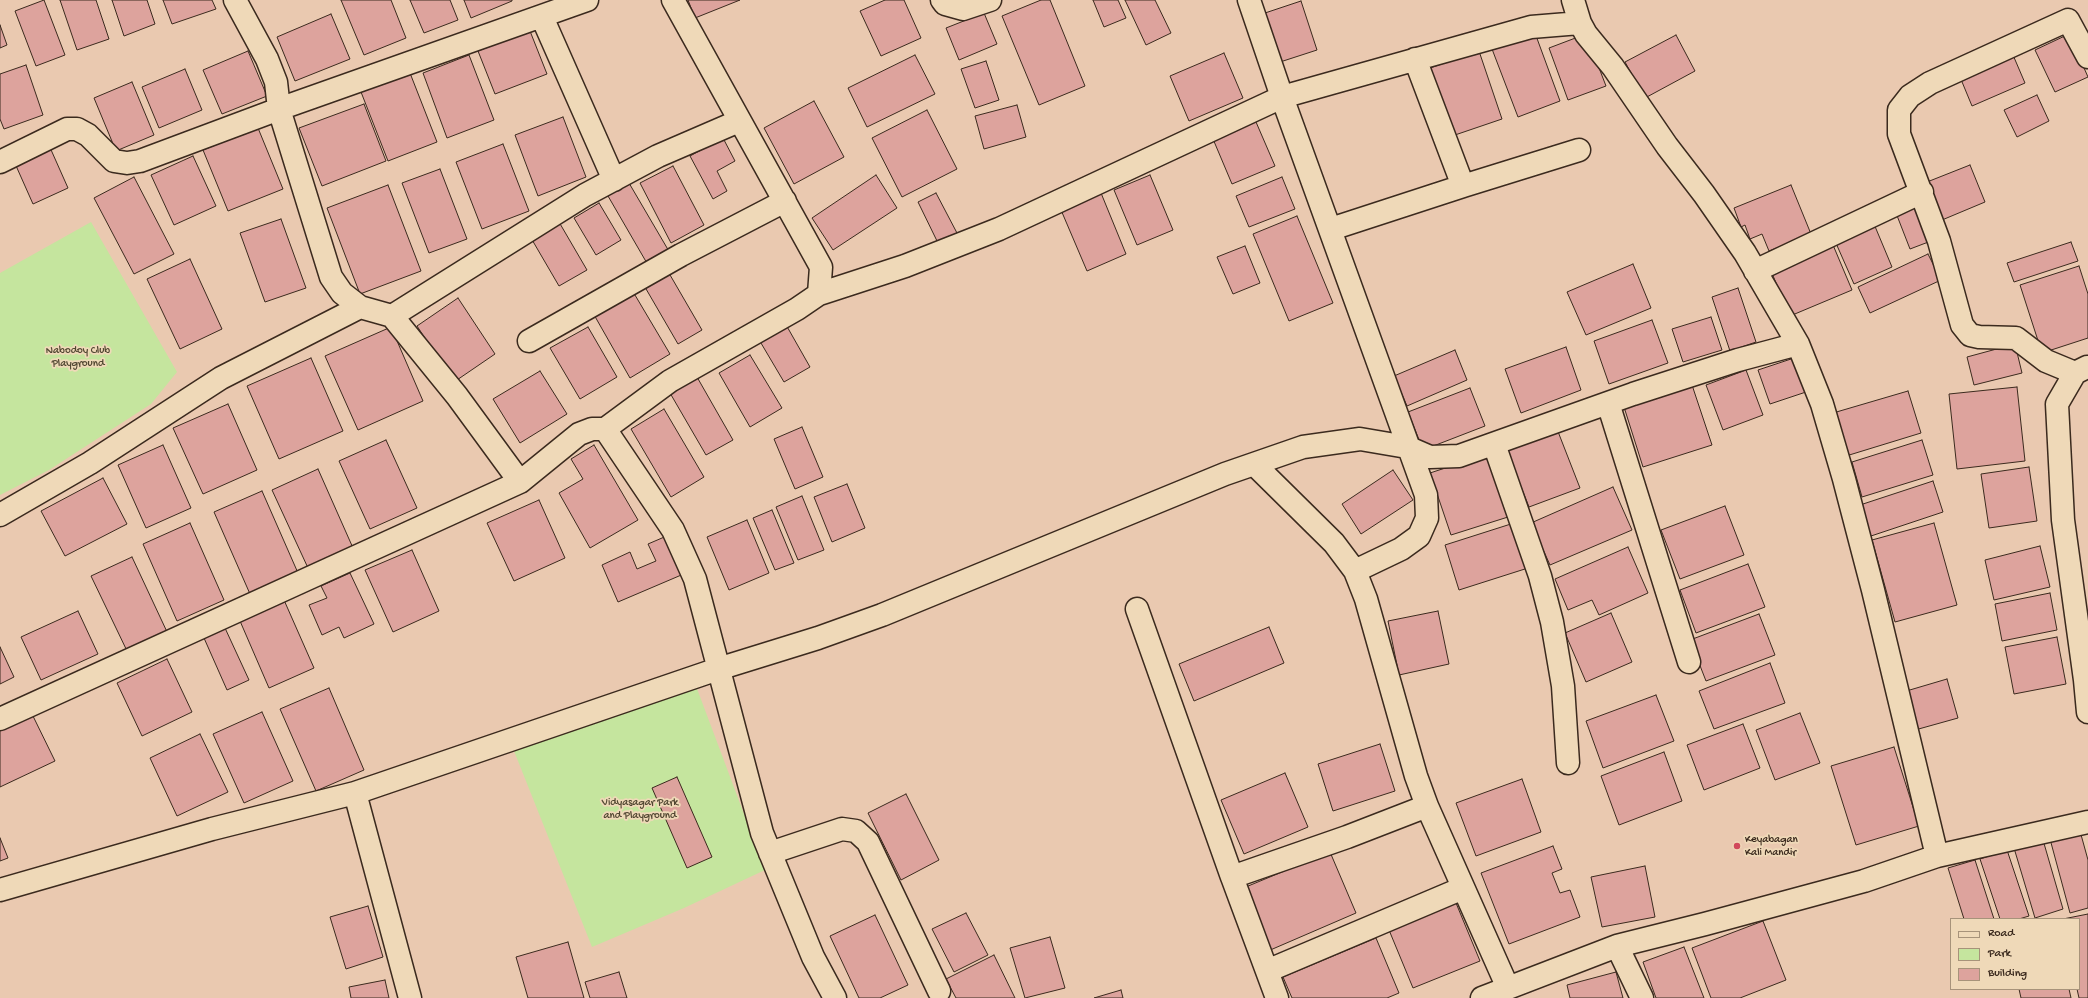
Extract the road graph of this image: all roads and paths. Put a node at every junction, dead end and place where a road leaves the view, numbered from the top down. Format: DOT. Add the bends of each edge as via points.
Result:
graph roads {
  1 [pos="235,0"];
  2 [pos="587,0"];
  3 [pos="674,0"];
  4 [pos="942,0"];
  5 [pos="990,0"];
  6 [pos="1249,0"];
  7 [pos="1573,0"];
  8 [pos="542,17"];
  9 [pos="1580,23"];
  10 [pos="2088,57"];
  11 [pos="1414,59"];
  12 [pos="1282,97"];
  13 [pos="279,108"];
  14 [pos="739,121"];
  15 [pos="1579,150"];
  16 [pos="0,162"];
  17 [pos="614,180"];
  18 [pos="1463,186"];
  19 [pos="1922,192"];
  20 [pos="785,201"];
  21 [pos="1331,229"];
  22 [pos="1755,271"];
  23 [pos="819,294"];
  24 [pos="360,307"];
  25 [pos="392,316"];
  26 [pos="529,341"];
  27 [pos="1798,344"];
  28 [pos="2081,370"];
  29 [pos="1608,403"];
  30 [pos="605,429"];
  31 [pos="1494,444"];
  32 [pos="1407,447"];
  33 [pos="1254,464"];
  34 [pos="520,482"];
  35 [pos="0,515"];
  36 [pos="1355,571"];
  37 [pos="1137,609"];
  38 [pos="1689,662"];
  39 [pos="718,669"];
  40 [pos="2086,680"];
  41 [pos="2088,712"];
  42 [pos="0,719"];
  43 [pos="1568,763"];
  44 [pos="355,793"];
  45 [pos="1427,806"];
  46 [pos="2088,822"];
  47 [pos="770,853"];
  48 [pos="1937,856"];
  49 [pos="1232,877"];
  50 [pos="1464,888"];
  51 [pos="0,890"];
  52 [pos="1617,946"];
  53 [pos="1267,971"];
  54 [pos="1508,988"];
  55 [pos="939,991"];
  56 [pos="410,998"];
  57 [pos="835,998"];
  58 [pos="1277,998"];
  59 [pos="1482,998"];
  60 [pos="1642,998"];
  1 -- 13 [label="street" via="267,59 276,82"];
  2 -- 8 [label="street"];
  3 -- 14 [label="street"];
  4 -- 5 [label="street" via="945,4 963,9"];
  6 -- 12 [label="street"];
  7 -- 9 [label="street"];
  8 -- 13 [label="street"];
  8 -- 17 [label="street"];
  9 -- 11 [label="street" via="1531,27"];
  9 -- 22 [label="street" via="1704,194"];
  10 -- 19 [label="street" via="2068,20 1930,83 1910,96 1899,110 1899,134"];
  11 -- 12 [label="street"];
  11 -- 18 [label="street"];
  12 -- 21 [label="street"];
  12 -- 23 [label="street" via="999,229 905,266"];
  13 -- 16 [label="street" via="140,161 114,161 88,134 77,129 67,129"];
  13 -- 24 [label="street" via="331,277 342,293"];
  14 -- 17 [label="street" via="658,156"];
  14 -- 20 [label="street"];
  15 -- 18 [label="street"];
  17 -- 25 [label="street" via="585,195"];
  18 -- 21 [label="street"];
  19 -- 22 [label="street"];
  19 -- 28 [label="street" via="1939,241 1962,325 1970,335 2016,338 2046,361"];
  20 -- 23 [label="street" via="821,267"];
  20 -- 26 [label="street" via="674,259"];
  21 -- 32 [label="street"];
  22 -- 27 [label="street"];
  23 -- 30 [label="street" via="670,381"];
  24 -- 25 [label="street"];
  24 -- 35 [label="street" via="221,378 90,463"];
  25 -- 34 [label="street" via="457,396"];
  27 -- 29 [label="street" via="1738,360"];
  27 -- 48 [label="street" via="1822,404 1844,479"];
  28 -- 40 [label="street" via="2057,404 2063,520"];
  29 -- 31 [label="street"];
  29 -- 38 [label="street"];
  30 -- 34 [label="street" via="592,429 579,434"];
  30 -- 39 [label="street" via="673,530 695,579"];
  31 -- 32 [label="street" via="1459,456 1430,457"];
  31 -- 43 [label="street" via="1540,576 1552,622 1563,686"];
  32 -- 33 [label="street" via="1360,439 1303,447"];
  32 -- 36 [label="street" via="1426,495 1427,518 1419,536 1401,549"];
  33 -- 36 [label="street" via="1334,543"];
  33 -- 39 [label="street" via="882,615 810,641"];
  34 -- 42 [label="street"];
  36 -- 45 [label="street" via="1366,599 1416,776"];
  37 -- 49 [label="street"];
  39 -- 44 [label="street"];
  39 -- 47 [label="street" via="762,833"];
  40 -- 41 [label="street"];
  44 -- 51 [label="street" via="212,829"];
  44 -- 56 [label="street"];
  45 -- 49 [label="street"];
  45 -- 50 [label="street"];
  46 -- 48 [label="street"];
  47 -- 55 [label="street" via="842,829 856,831 868,842"];
  47 -- 57 [label="street" via="813,957"];
  48 -- 52 [label="street" via="1864,881"];
  49 -- 53 [label="street"];
  50 -- 53 [label="street"];
  50 -- 54 [label="street"];
  52 -- 54 [label="street"];
  52 -- 60 [label="street"];
  53 -- 58 [label="street"];
  54 -- 59 [label="street"];
}
